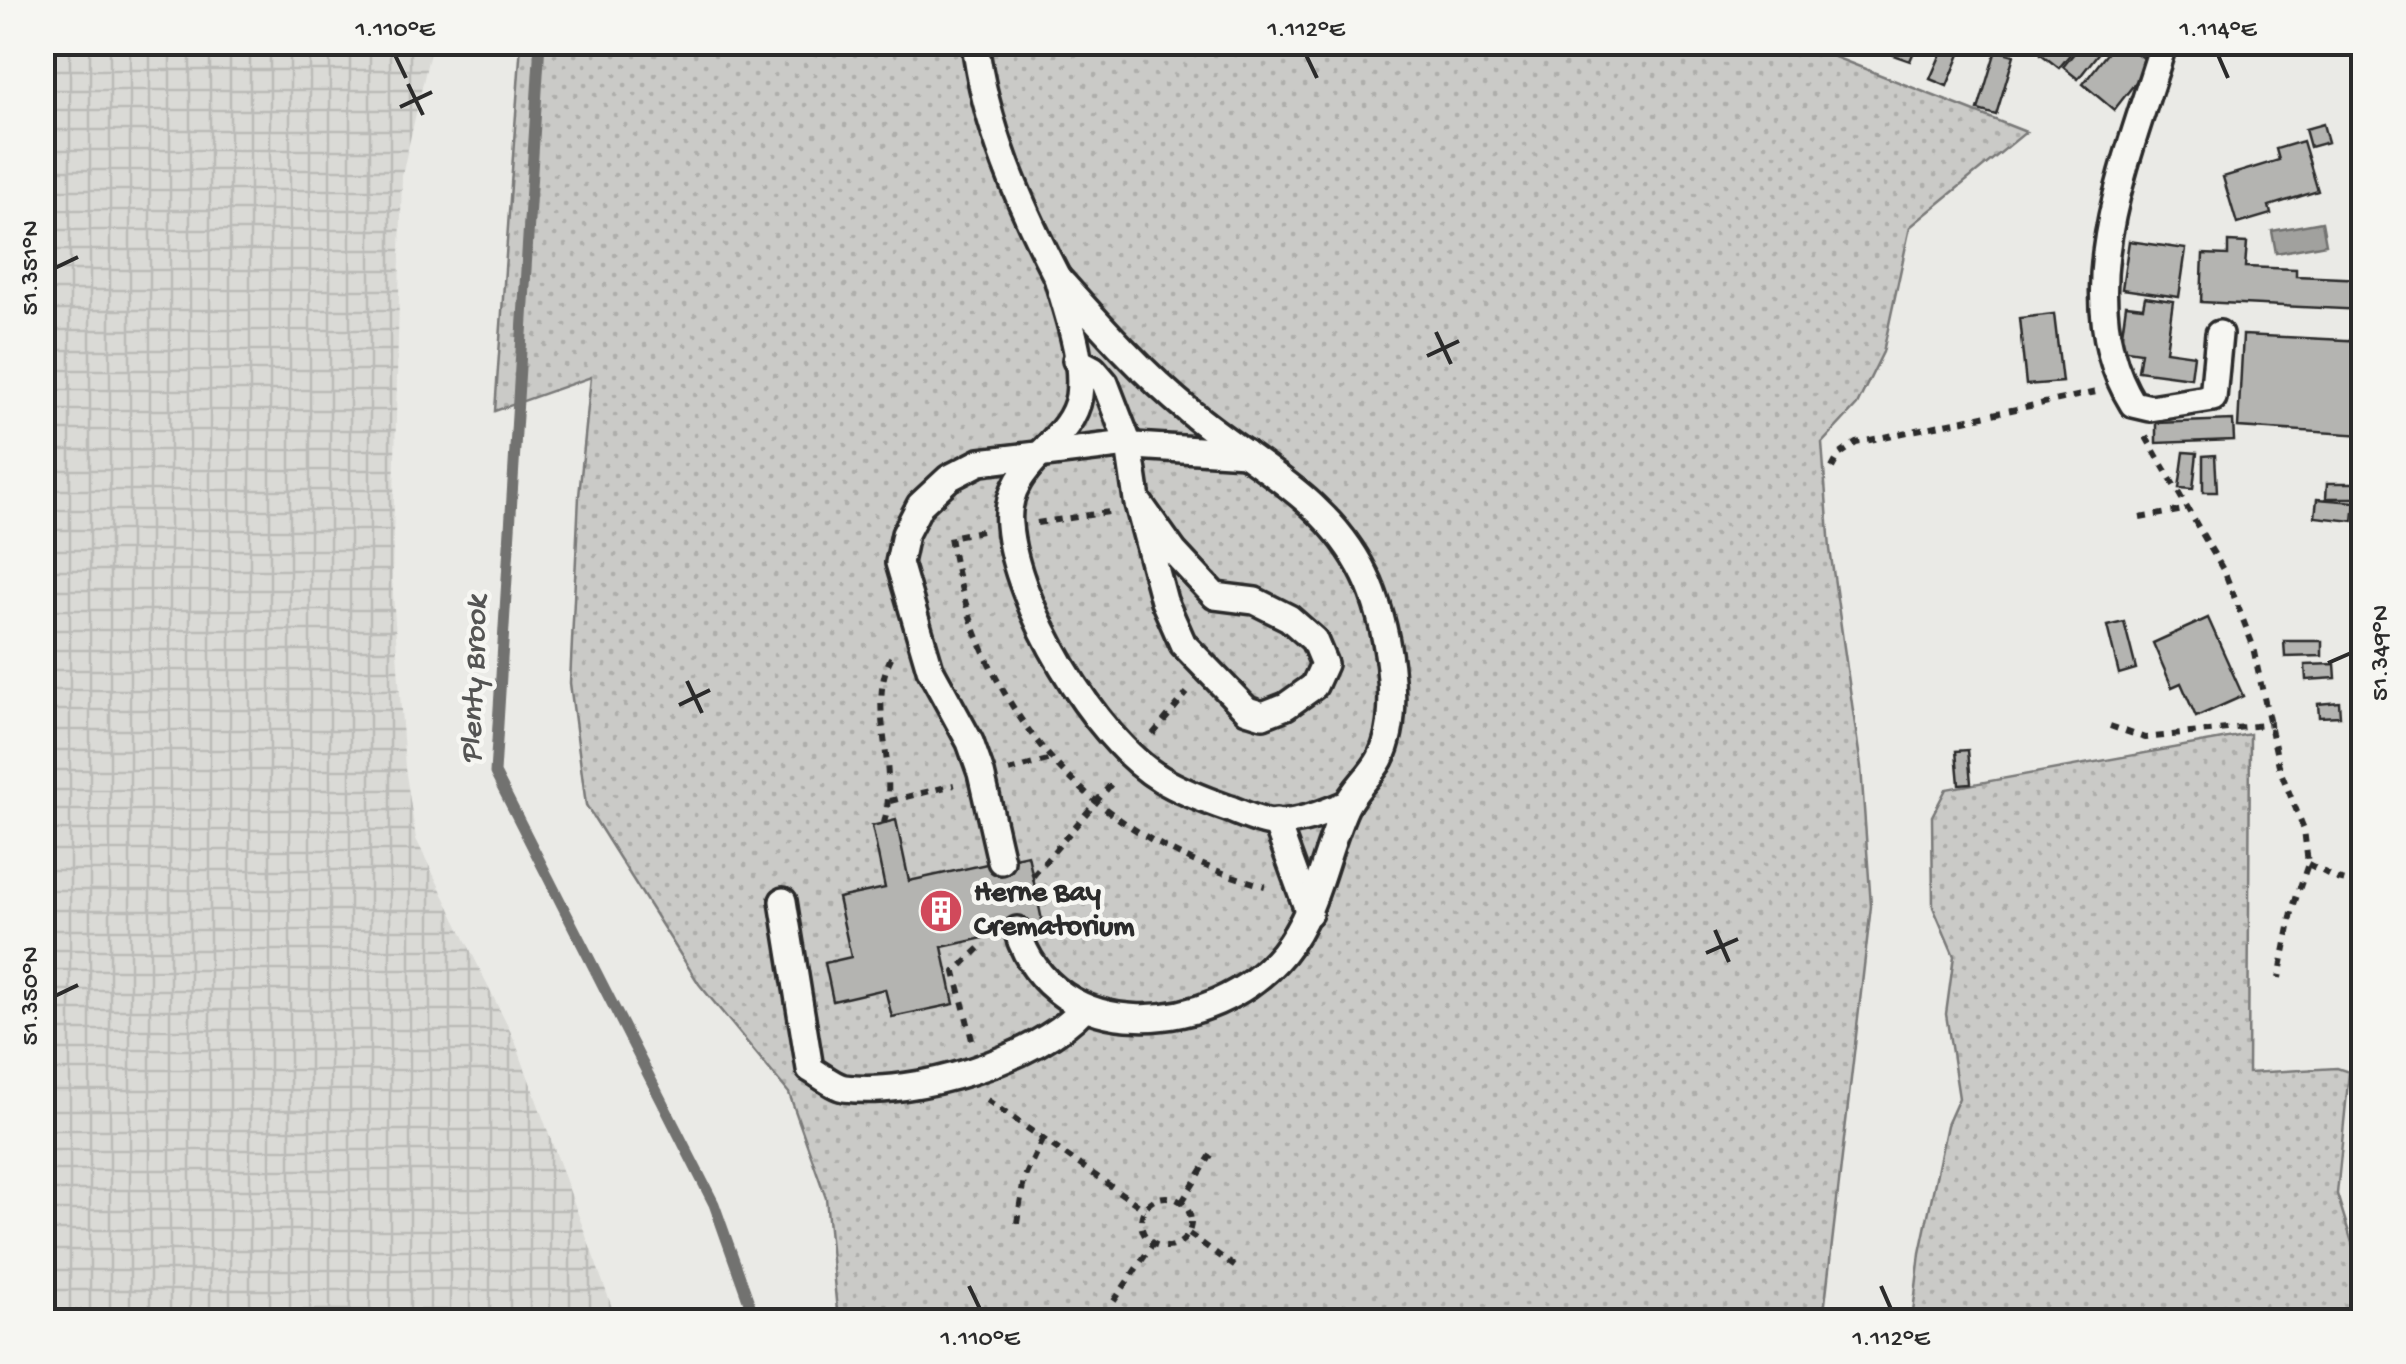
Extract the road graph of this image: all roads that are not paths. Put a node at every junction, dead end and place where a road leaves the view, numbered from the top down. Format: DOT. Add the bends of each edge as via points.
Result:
graph roads {
  1 [pos="975,42"];
  2 [pos="2164,42"];
  3 [pos="1056,278"];
  4 [pos="2219,334"];
  5 [pos="1076,360"];
  6 [pos="1128,446"];
  7 [pos="1248,454"];
  8 [pos="1036,456"];
  9 [pos="1137,500"];
  10 [pos="1346,804"];
  11 [pos="1276,822"];
  12 [pos="1001,861"];
  13 [pos="783,902"];
  14 [pos="1309,913"];
  15 [pos="1017,930"];
  16 [pos="1084,1008"];
  1 -- 3 [label="lane" via="979,78 1014,190"];
  2 -- 4 [label="lane" via="2117,201 2103,327 2127,395 2150,408 2213,398"];
  3 -- 5 [label="lane"];
  3 -- 7 [label="lane" via="1138,366"];
  5 -- 6 [label="lane" via="1105,383"];
  5 -- 8 [label="lane" via="1079,398"];
  6 -- 7 [label="lane"];
  6 -- 8 [label="lane"];
  6 -- 9 [label="lane"];
  7 -- 10 [label="lane" via="1323,512 1348,543 1381,611 1390,717 1382,755"];
  8 -- 11 [label="lane" via="1015,488 1008,524 1030,606 1068,676 1094,714 1158,778"];
  8 -- 12 [label="lane" via="980,462 949,478 920,505 899,563 930,669 982,773"];
  9 -- 9 [label="lane" via="1164,601 1183,644 1247,710 1263,714 1314,686 1324,664 1314,640 1255,601 1215,596"];
  10 -- 11 [label="lane" via="1310,819"];
  10 -- 14 [label="lane"];
  11 -- 14 [label="lane"];
  13 -- 16 [label="lane" via="810,1069 840,1088 896,1088 1012,1056 1058,1032"];
  14 -- 16 [label="lane" via="1267,969 1213,1003 1142,1018"];
  15 -- 16 [label="lane" via="1035,971"];
}
